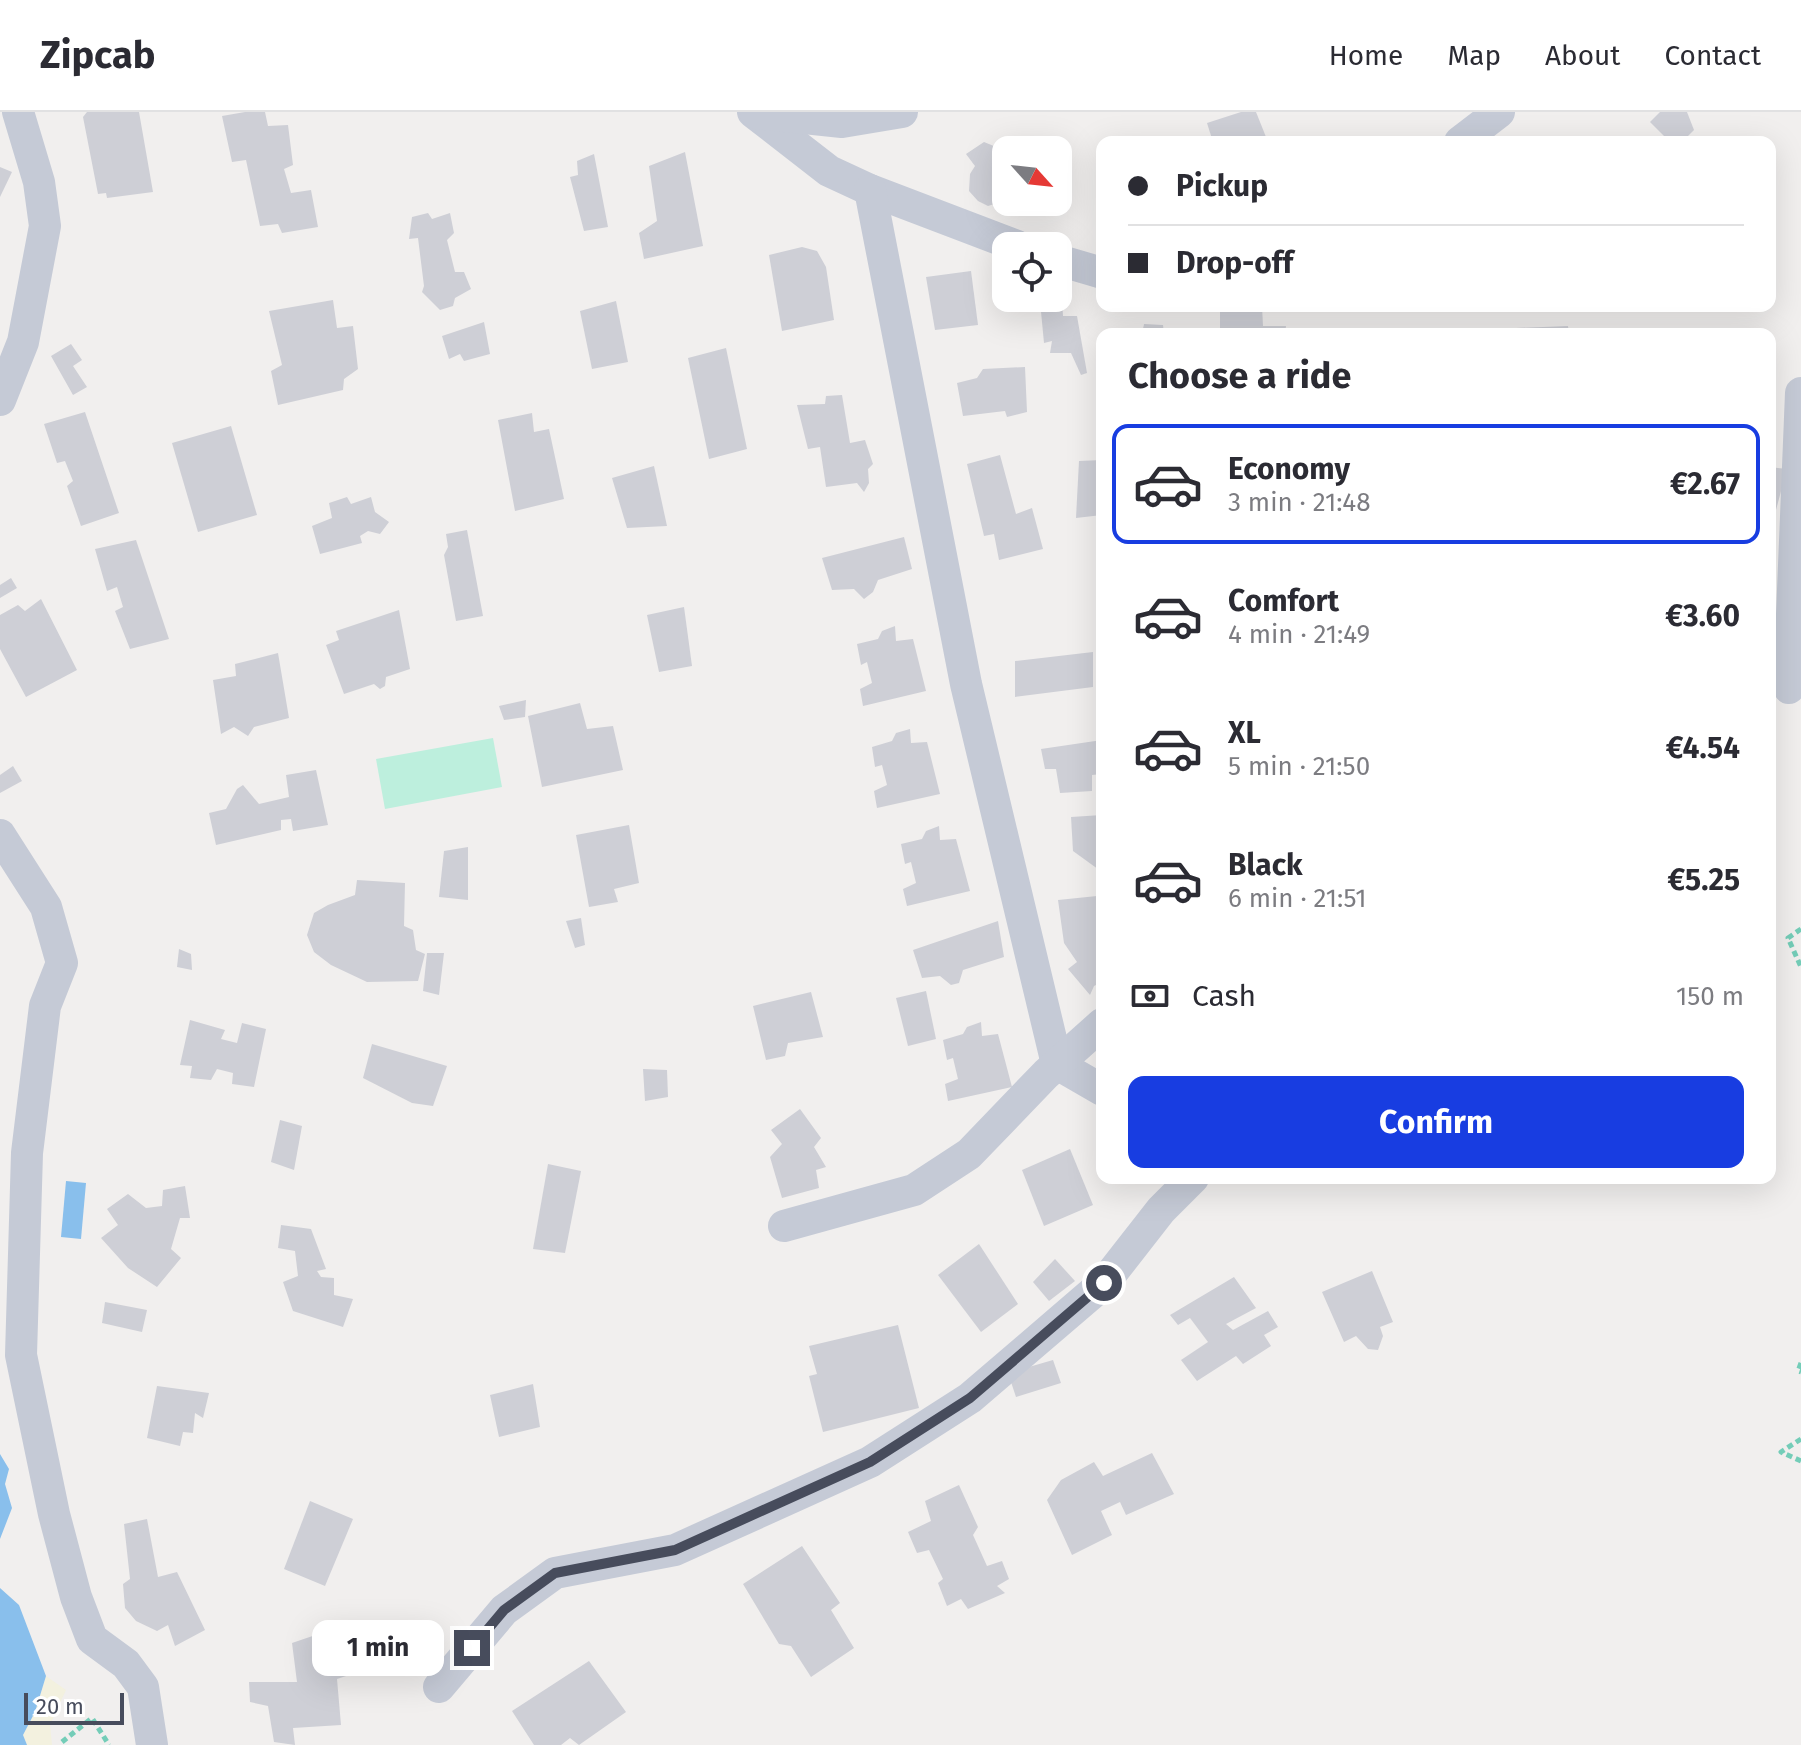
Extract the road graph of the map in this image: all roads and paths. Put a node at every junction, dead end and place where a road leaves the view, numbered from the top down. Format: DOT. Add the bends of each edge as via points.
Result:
graph roads {
  1 [pos="902,112"];
  2 [pos="1499,112"];
  3 [pos="754,113"];
  4 [pos="14,123"];
  5 [pos="1468,136"];
  6 [pos="870,190"];
  7 [pos="992,236"];
  8 [pos="1072,264"];
  9 [pos="1096,271"];
  10 [pos="1801,393"];
  11 [pos="0,400"];
  12 [pos="1787,688"];
  13 [pos="0,835"];
  14 [pos="1801,929"];
  15 [pos="1801,967"];
  16 [pos="1096,1029"];
  17 [pos="1057,1064"];
  18 [pos="1096,1087"];
  19 [pos="1187,1184"];
  20 [pos="784,1226"];
  21 [pos="1801,1363"];
  22 [pos="1801,1372"];
  23 [pos="1801,1439"];
  24 [pos="1801,1461"];
  25 [pos="439,1687"];
  26 [pos="62,1742"];
  27 [pos="109,1745"];
  28 [pos="152,1745"];
  1 -- 3 [label="street" via="842,122"];
  2 -- 5 [label="street"];
  3 -- 6 [label="street" via="829,171"];
  4 -- 11 [label="street" via="39,182 45,226 23,342"];
  6 -- 7 [label="street"];
  6 -- 17 [label="street" via="966,684"];
  8 -- 9 [label="street"];
  10 -- 12 [label="street"];
  13 -- 28 [label="street" via="46,907 62,963 45,1006 27,1153 21,1355 54,1514 92,1639 126,1664 143,1687"];
  14 -- 15 [label="path" via="1788,938"];
  16 -- 17 [label="street"];
  17 -- 18 [label="street"];
  17 -- 20 [label="street" via="969,1154 914,1190"];
  19 -- 25 [label="street" via="1104,1283 970,1398 870,1462 675,1550 555,1573 504,1610"];
  21 -- 22 [label="path"];
  23 -- 24 [label="path" via="1781,1452"];
  26 -- 27 [label="path" via="92,1718"];
}
